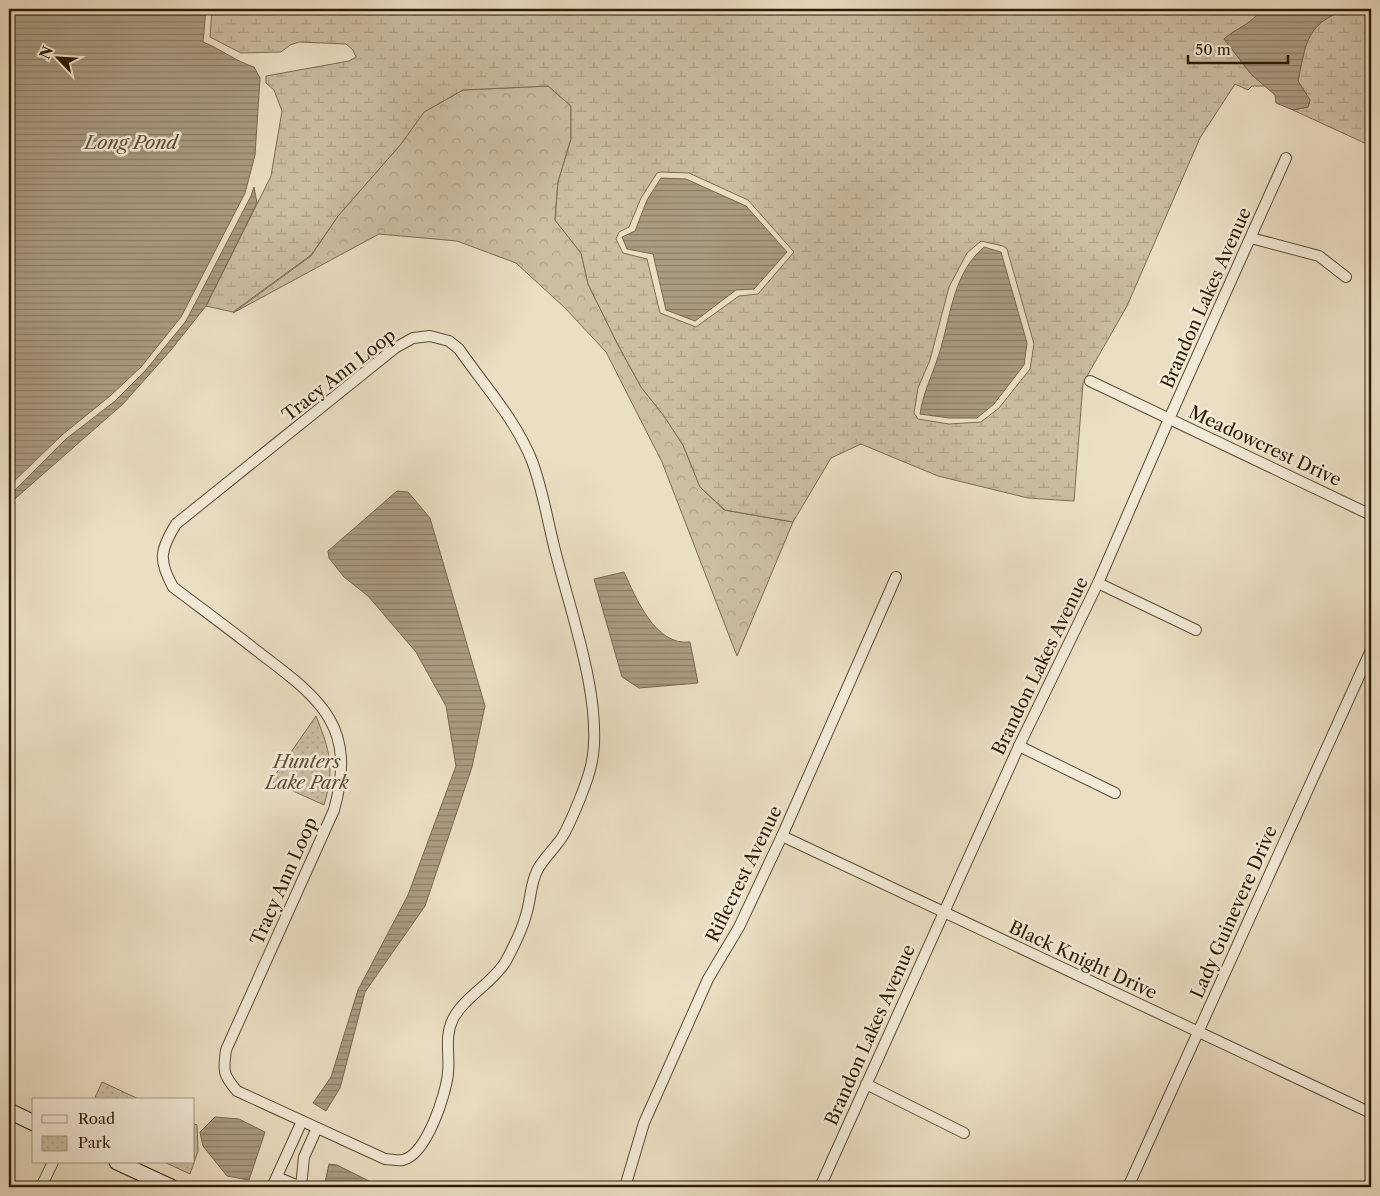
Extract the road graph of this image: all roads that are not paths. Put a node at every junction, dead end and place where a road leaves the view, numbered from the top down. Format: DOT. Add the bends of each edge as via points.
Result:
graph roads {
  1 [pos="1286,158"];
  2 [pos="1251,238"];
  3 [pos="1346,277"];
  4 [pos="1090,381"];
  5 [pos="1169,419"];
  6 [pos="1371,515"];
  7 [pos="896,577"];
  8 [pos="1098,582"];
  9 [pos="1196,630"];
  10 [pos="1371,650"];
  11 [pos="1019,746"];
  12 [pos="1115,793"];
  13 [pos="782,836"];
  14 [pos="943,912"];
  15 [pos="1198,1032"];
  16 [pos="866,1084"];
  17 [pos="9,1112"];
  18 [pos="1371,1114"];
  19 [pos="302,1121"];
  20 [pos="32,1122"];
  21 [pos="317,1128"];
  22 [pos="964,1133"];
  23 [pos="52,1164"];
  24 [pos="121,1164"];
  25 [pos="277,1177"];
  26 [pos="42,1187"];
  27 [pos="171,1187"];
  28 [pos="272,1187"];
  29 [pos="301,1187"];
  30 [pos="625,1187"];
  31 [pos="820,1187"];
  32 [pos="1128,1187"];
  1 -- 2 [label="street, Brandon Lakes Avenue"];
  2 -- 3 [label="street" via="1318,256"];
  2 -- 5 [label="street, Brandon Lakes Avenue"];
  4 -- 5 [label="street, Meadowcrest Drive"];
  5 -- 6 [label="street, Meadowcrest Drive"];
  5 -- 8 [label="street, Brandon Lakes Avenue"];
  7 -- 13 [label="street, Riflecrest Avenue"];
  8 -- 9 [label="street"];
  8 -- 11 [label="street, Brandon Lakes Avenue"];
  10 -- 15 [label="street, Lady Guinevere Drive"];
  11 -- 12 [label="street"];
  11 -- 14 [label="street, Brandon Lakes Avenue"];
  13 -- 14 [label="street, Black Knight Drive"];
  13 -- 30 [label="street, Riflecrest Avenue" via="739,927 708,979 648,1114"];
  14 -- 15 [label="street, Black Knight Drive"];
  14 -- 16 [label="street, Brandon Lakes Avenue"];
  15 -- 18 [label="street, Black Knight Drive"];
  15 -- 32 [label="street, Lady Guinevere Drive"];
  16 -- 22 [label="street"];
  16 -- 31 [label="street, Brandon Lakes Avenue"];
  17 -- 20 [label="street"];
  19 -- 21 [label="street, Tracy Ann Loop"];
  19 -- 21 [label="street, Tracy Ann Loop" via="237,1091 226,1079 226,1050 334,810 342,784 342,755 325,709 305,688 173,587 164,572 162,553 176,524 395,348 413,338 430,336 449,340 459,349 515,428 532,460 593,705 592,762 564,833 538,868 526,916 505,962 454,1019 447,1038 448,1071 444,1097 420,1146 404,1160 385,1159"];
  19 -- 25 [label="street"];
  21 -- 29 [label="street" via="304,1157"];
  23 -- 26 [label="street"];
  24 -- 27 [label="street"];
  25 -- 28 [label="street"];
  25 -- 29 [label="street"];
}
